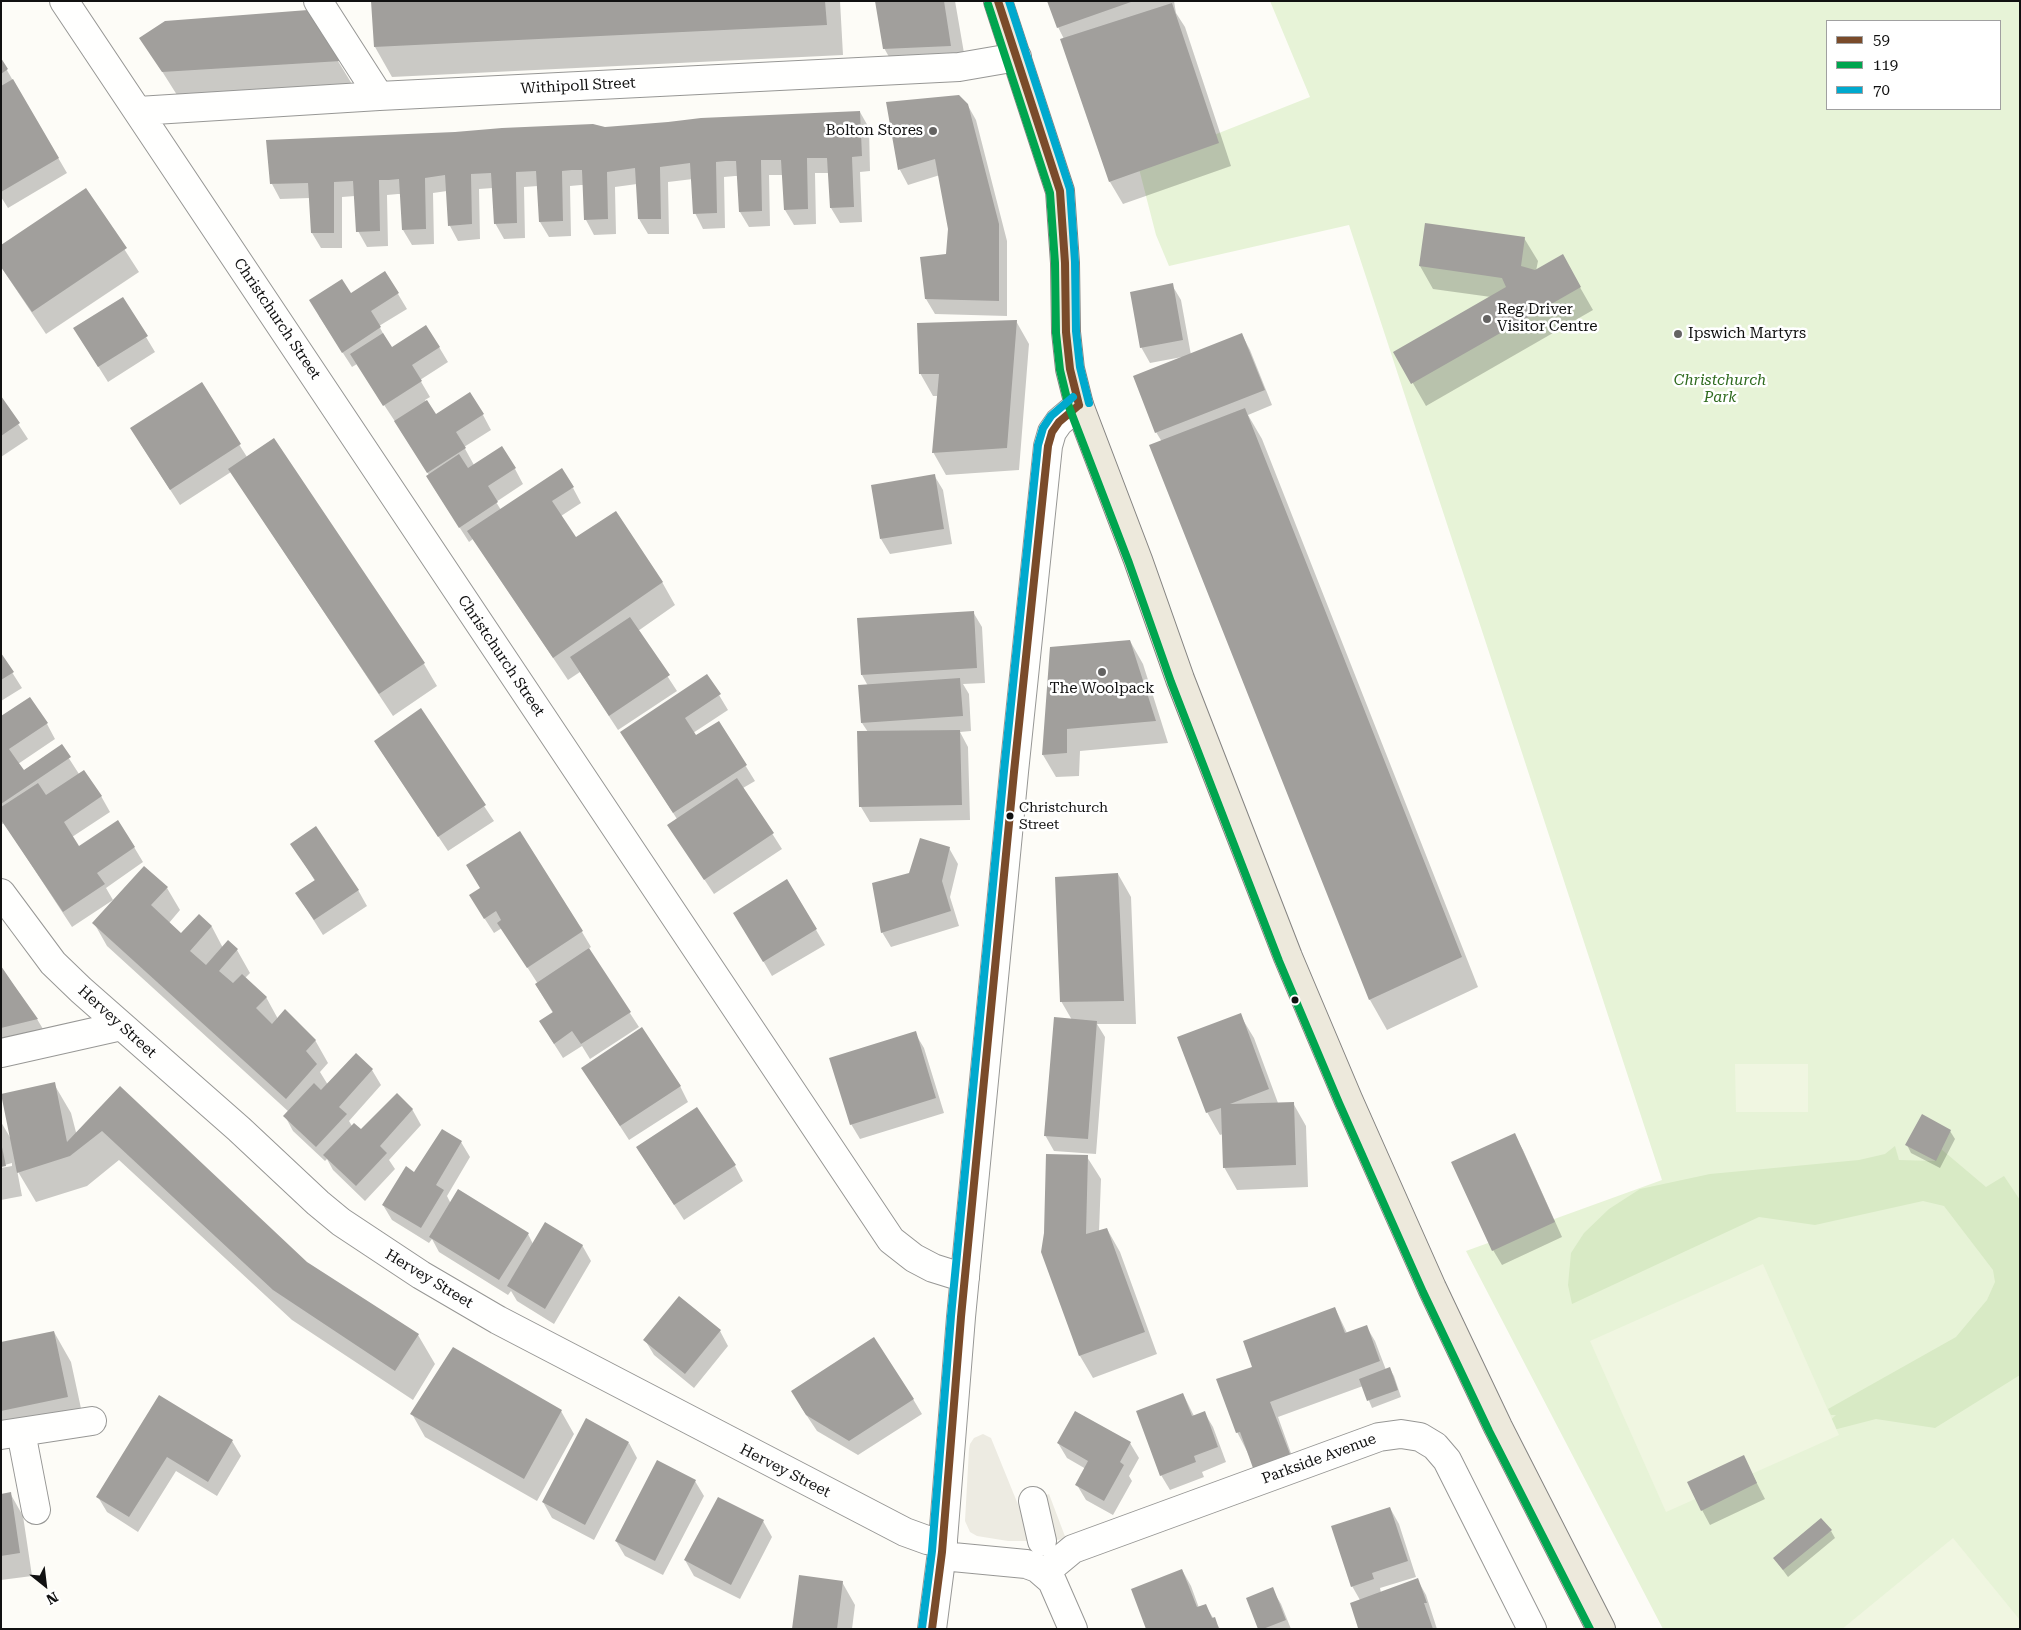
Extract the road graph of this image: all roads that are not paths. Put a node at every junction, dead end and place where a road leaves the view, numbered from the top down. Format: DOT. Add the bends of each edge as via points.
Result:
graph roads {
  1 [pos="64,1"];
  2 [pos="318,1"];
  3 [pos="998,1"];
  4 [pos="1017,57"];
  5 [pos="379,96"];
  6 [pos="138,111"];
  7 [pos="1079,405"];
  8 [pos="1,894"];
  9 [pos="121,1026"];
  10 [pos="1,1053"];
  11 [pos="965,1278"];
  12 [pos="92,1421"];
  13 [pos="11,1434"];
  14 [pos="1033,1501"];
  15 [pos="36,1510"];
  16 [pos="1042,1542"];
  17 [pos="942,1549"];
  18 [pos="1044,1573"];
  19 [pos="932,1629"];
  20 [pos="1073,1629"];
  21 [pos="1532,1629"];
  22 [pos="1601,1629"];
  1 -- 6 [label="street, Christchurch Street"];
  2 -- 5 [label="street"];
  3 -- 4 [label="main road"];
  4 -- 5 [label="street, Withipoll Street" via="959,67"];
  4 -- 7 [label="main road" via="1060,191 1066,332 1070,369"];
  5 -- 6 [label="street, Withipoll Street"];
  6 -- 11 [label="street, Christchurch Street" via="891,1240 933,1268"];
  7 -- 11 [label="street" via="1059,422 1048,446"];
  7 -- 22 [label="main road" via="1180,679 1288,957 1348,1099 1436,1297"];
  8 -- 9 [label="street, Hervey Street" via="53,963"];
  9 -- 10 [label="street"];
  9 -- 17 [label="street, Hervey Street" via="318,1203 421,1275 515,1329"];
  11 -- 17 [label="street"];
  12 -- 13 [label="street"];
  13 -- 15 [label="street"];
  14 -- 16 [label="street"];
  17 -- 18 [label="street, Hervey Street" via="1026,1564"];
  17 -- 19 [label="street"];
  18 -- 20 [label="street" via="1058,1591"];
  18 -- 21 [label="street, Parkside Avenue" via="1073,1549 1379,1437 1420,1436 1435,1446 1446,1460"];
}
